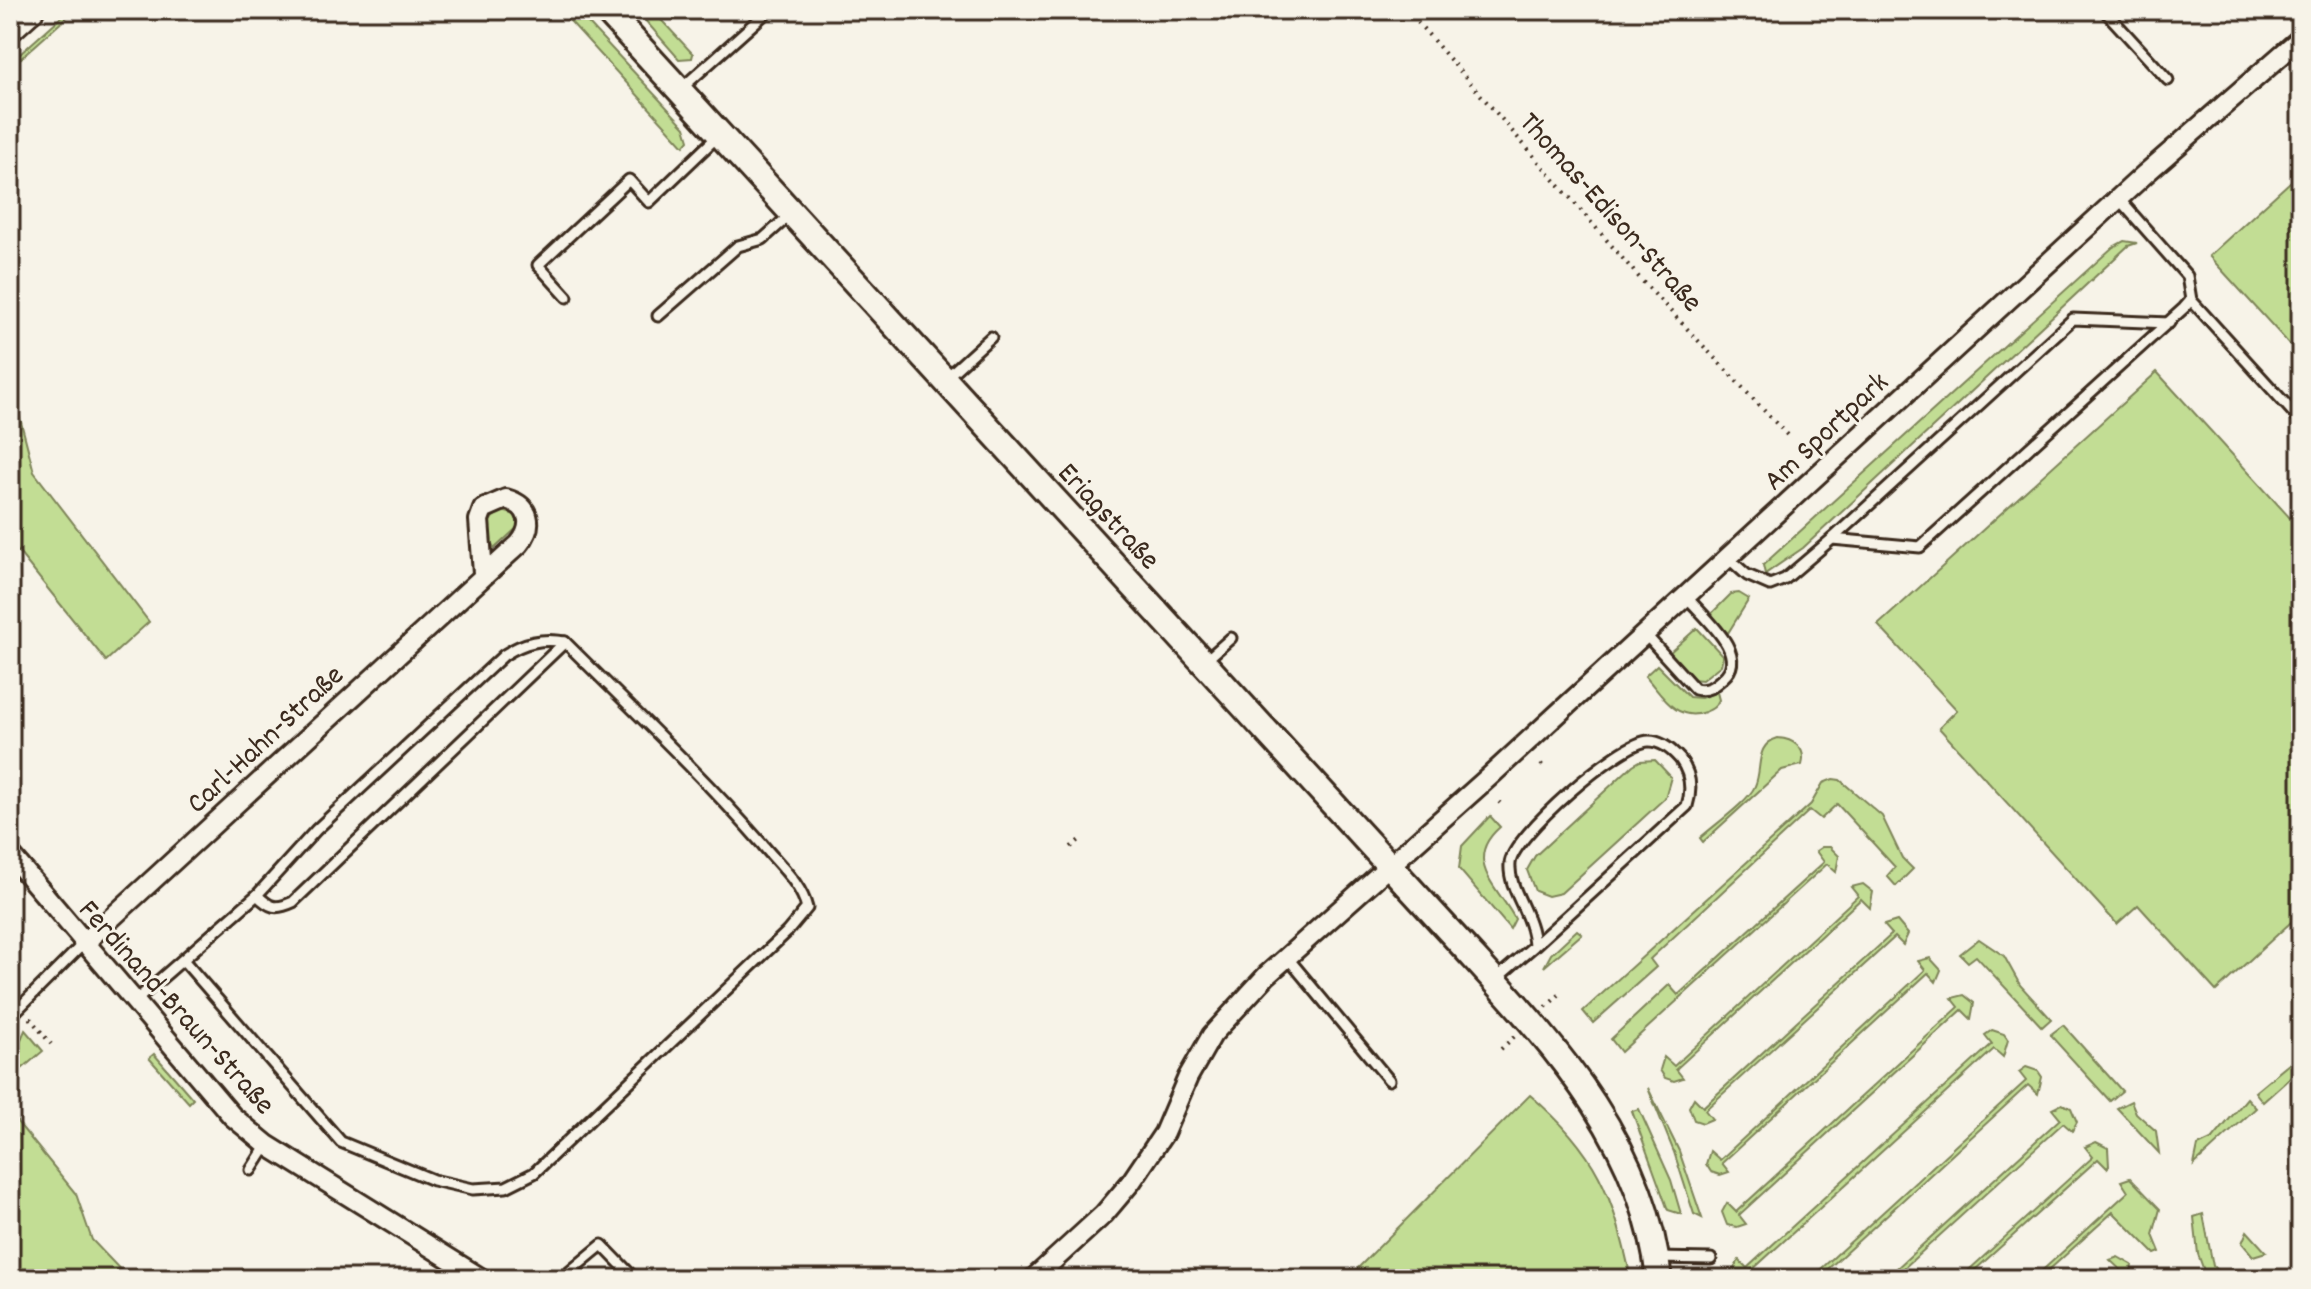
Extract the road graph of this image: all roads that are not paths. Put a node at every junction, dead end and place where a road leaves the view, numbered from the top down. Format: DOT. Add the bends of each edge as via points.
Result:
graph roads {
  1 [pos="31,10"];
  2 [pos="606,10"];
  3 [pos="769,10"];
  4 [pos="2104,10"];
  5 [pos="10,29"];
  6 [pos="2301,38"];
  7 [pos="2168,80"];
  8 [pos="679,91"];
  9 [pos="719,135"];
  10 [pos="2119,199"];
  11 [pos="791,214"];
  12 [pos="567,297"];
  13 [pos="2191,300"];
  14 [pos="658,316"];
  15 [pos="2169,323"];
  16 [pos="991,337"];
  17 [pos="944,380"];
  18 [pos="2301,421"];
  19 [pos="1832,539"];
  20 [pos="1728,558"];
  21 [pos="483,573"];
  22 [pos="1686,596"];
  23 [pos="1645,634"];
  24 [pos="1231,638"];
  25 [pos="565,642"];
  26 [pos="1203,663"];
  27 [pos="10,854"];
  28 [pos="1389,866"];
  29 [pos="257,895"];
  30 [pos="83,944"];
  31 [pos="1534,946"];
  32 [pos="1287,957"];
  33 [pos="184,961"];
  34 [pos="1494,980"];
  35 [pos="133,1003"];
  36 [pos="10,1017"];
  37 [pos="1389,1080"];
  38 [pos="267,1145"];
  39 [pos="251,1170"];
  40 [pos="1711,1259"];
  41 [pos="1658,1268"];
  42 [pos="482,1279"];
  43 [pos="561,1279"];
  44 [pos="635,1279"];
  45 [pos="1033,1279"];
  1 -- 5 [label="street"];
  2 -- 8 [label="street, Eriagstraße"];
  3 -- 8 [label="lane"];
  4 -- 7 [label="lane"];
  6 -- 10 [label="street, Am Sportpark"];
  8 -- 9 [label="street, Eriagstraße"];
  9 -- 11 [label="street, Eriagstraße"];
  9 -- 12 [label="lane" via="649,202 629,180 538,265"];
  10 -- 13 [label="lane" via="2187,276"];
  10 -- 20 [label="street, Am Sportpark"];
  11 -- 14 [label="lane" via="763,239 738,246"];
  11 -- 17 [label="street, Eriagstraße"];
  13 -- 15 [label="lane"];
  13 -- 18 [label="lane"];
  15 -- 19 [label="lane" via="2073,319"];
  15 -- 19 [label="lane" via="1920,547"];
  16 -- 17 [label="lane"];
  17 -- 26 [label="street, Eriagstraße"];
  19 -- 20 [label="lane" via="1785,579 1770,585 1747,575"];
  20 -- 22 [label="street, Am Sportpark"];
  21 -- 30 [label="street, Carl-Hahn-Straße"];
  22 -- 23 [label="street, Am Sportpark"];
  22 -- 23 [label="lane" via="1729,647 1731,671 1712,688 1695,689"];
  23 -- 28 [label="street, Am Sportpark"];
  24 -- 26 [label="lane"];
  25 -- 29 [label="lane" via="521,644 504,655 316,830"];
  25 -- 29 [label="lane" via="293,902 280,909"];
  25 -- 33 [label="lane" via="714,789 792,879 807,908 534,1173 506,1187 473,1189 433,1180 341,1142"];
  26 -- 28 [label="street, Eriagstraße"];
  27 -- 30 [label="street, Ferdinand-Braun-Straße"];
  28 -- 32 [label="street"];
  28 -- 34 [label="street, Eriagstraße"];
  29 -- 33 [label="lane"];
  30 -- 35 [label="street, Ferdinand-Braun-Straße"];
  30 -- 36 [label="lane"];
  31 -- 31 [label="lane" via="1687,806 1689,779 1683,764 1664,745 1649,741 1622,750 1513,850 1511,876 1531,917"];
  31 -- 34 [label="lane"];
  32 -- 37 [label="lane"];
  32 -- 45 [label="street" via="1212,1035 1164,1133 1131,1182"];
  33 -- 35 [label="lane"];
  34 -- 41 [label="street, Eriagstraße" via="1593,1101 1625,1157 1648,1216"];
  35 -- 38 [label="street, Ferdinand-Braun-Straße" via="232,1116"];
  38 -- 39 [label="lane"];
  38 -- 42 [label="street, Ferdinand-Braun-Straße"];
  40 -- 41 [label="lane"];
  43 -- 44 [label="lane" via="602,1245"];
}
